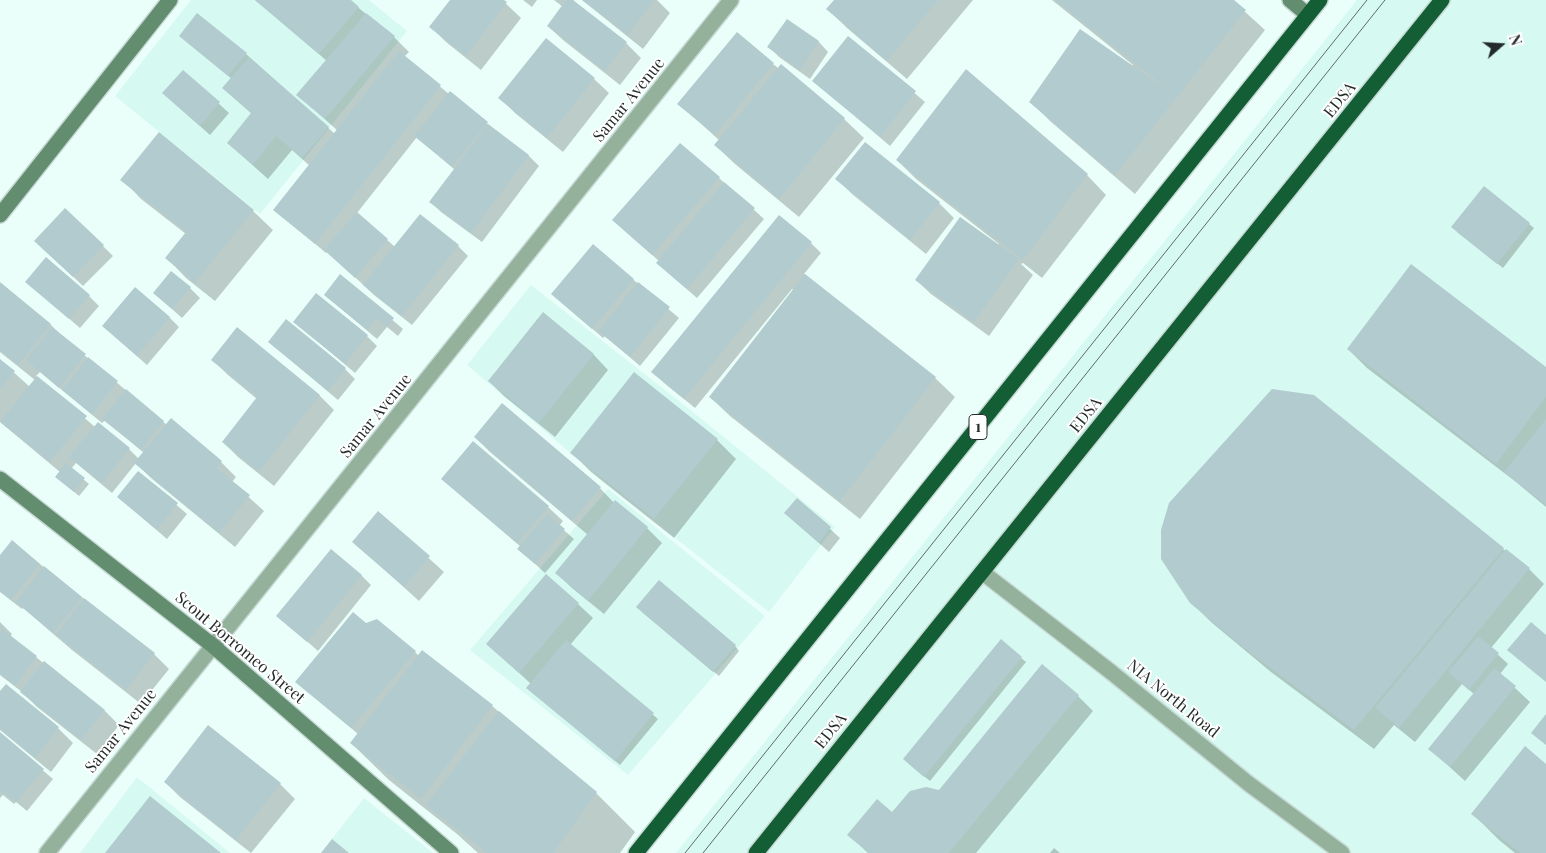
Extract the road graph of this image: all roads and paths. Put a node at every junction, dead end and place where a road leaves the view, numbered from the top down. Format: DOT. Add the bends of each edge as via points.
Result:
graph roads {
  1 [pos="170,0"];
  2 [pos="731,0"];
  3 [pos="1290,0"];
  4 [pos="1320,0"];
  5 [pos="1442,0"];
  6 [pos="1308,15"];
  7 [pos="0,216"];
  8 [pos="0,479"];
  9 [pos="982,572"];
  10 [pos="212,645"];
  11 [pos="47,853"];
  12 [pos="452,853"];
  13 [pos="636,853"];
  14 [pos="756,853"];
  15 [pos="1342,853"];
  1 -- 7 [label="street"];
  2 -- 10 [label="street, Samar Avenue"];
  3 -- 6 [label="street"];
  4 -- 6 [label="highway, 1"];
  5 -- 9 [label="highway, EDSA"];
  6 -- 13 [label="highway, 1"];
  8 -- 10 [label="street, Scout Borromeo Street"];
  9 -- 14 [label="highway, EDSA"];
  9 -- 15 [label="street, NIA North Road" via="1249,784"];
  10 -- 11 [label="street, Samar Avenue"];
  10 -- 12 [label="street, Scout Borromeo Street"];
}
